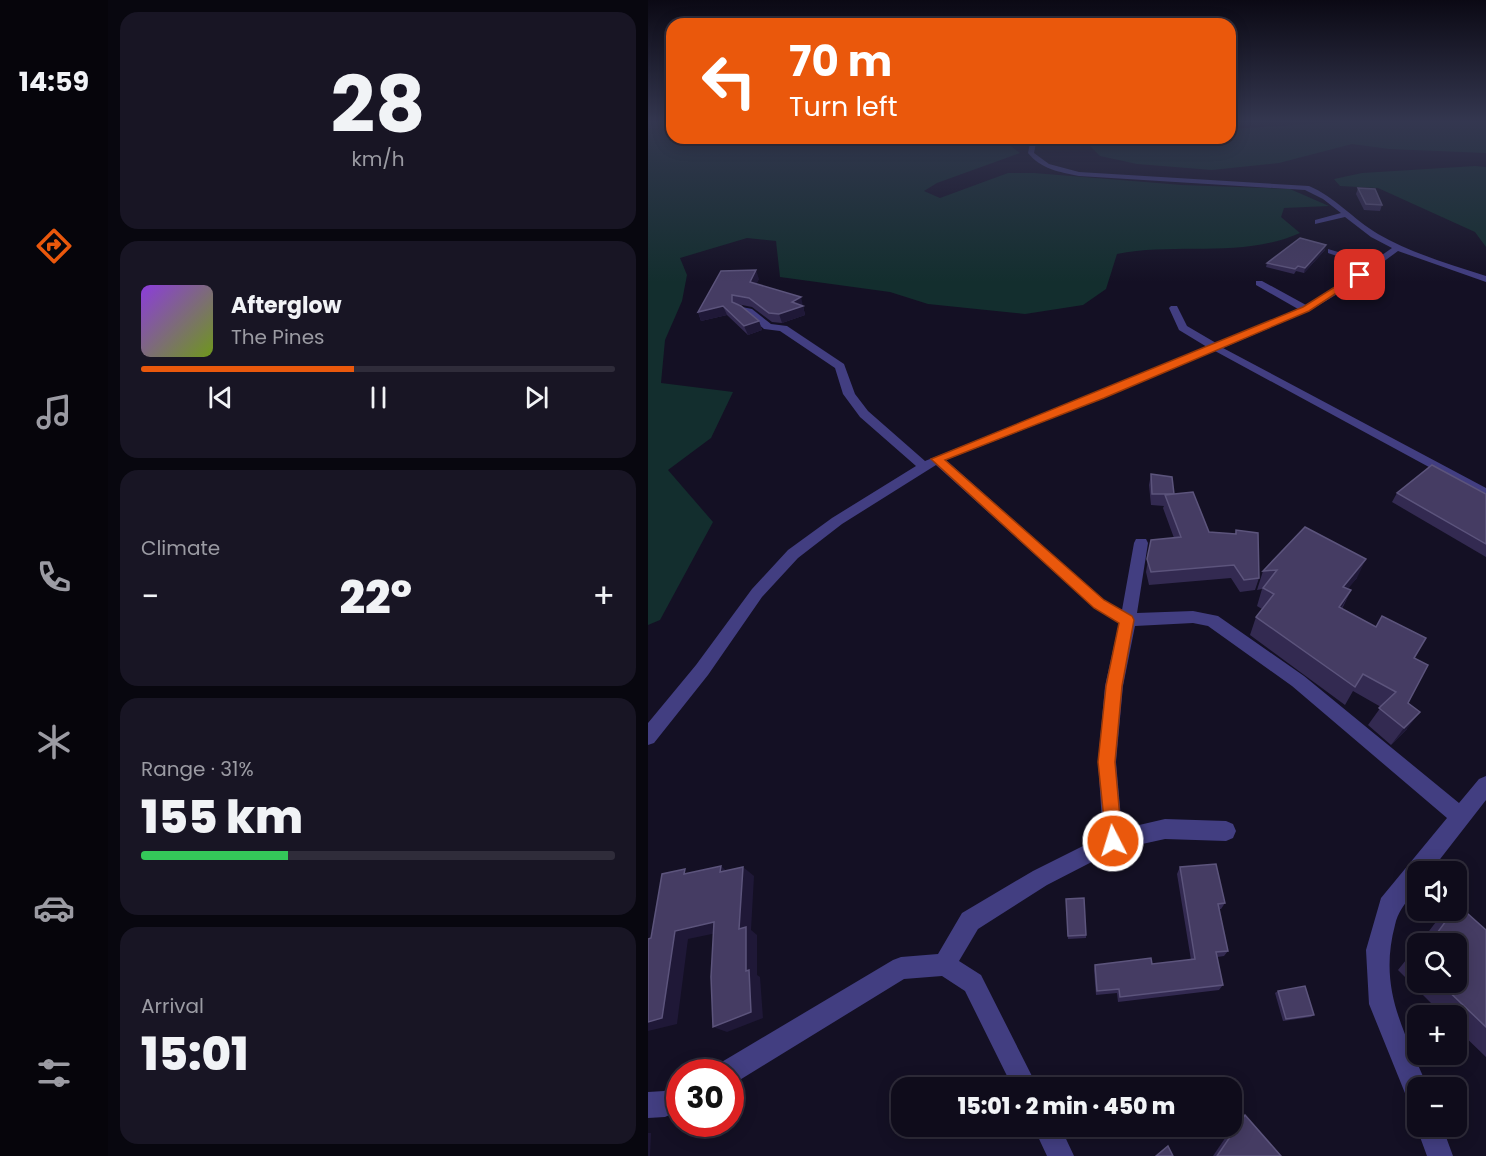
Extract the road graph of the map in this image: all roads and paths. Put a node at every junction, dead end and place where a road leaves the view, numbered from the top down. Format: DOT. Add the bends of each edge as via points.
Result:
graph roads {
  1 [pos="1078,174"];
  2 [pos="1346,214"];
  3 [pos="1318,222"];
  4 [pos="1398,247"];
  5 [pos="1331,251"];
  6 [pos="1373,265"];
  7 [pos="1486,279"];
  8 [pos="1259,284"];
  9 [pos="740,308"];
  10 [pos="1174,308"];
  11 [pos="1306,309"];
  12 [pos="1216,348"];
  13 [pos="930,463"];
  14 [pos="1486,494"];
  15 [pos="1141,543"];
  16 [pos="1127,620"];
  17 [pos="648,737"];
  18 [pos="1486,784"];
  19 [pos="1461,817"];
  20 [pos="1226,831"];
  21 [pos="1113,841"];
  22 [pos="944,965"];
  23 [pos="744,1063"];
  24 [pos="1020,1077"];
  25 [pos="1411,1077"];
  26 [pos="666,1104"];
  27 [pos="648,1105"];
  28 [pos="1052,1137"];
  29 [pos="1433,1137"];
  30 [pos="1061,1156"];
  31 [pos="1440,1156"];
  1 -- 2 [label="street" via="1306,188 1325,194"];
  2 -- 3 [label="street"];
  2 -- 4 [label="street"];
  4 -- 6 [label="street"];
  4 -- 7 [label="street"];
  5 -- 6 [label="street"];
  6 -- 11 [label="street"];
  8 -- 11 [label="street"];
  9 -- 13 [label="street" via="768,327 783,328 840,366 849,394 864,414"];
  10 -- 12 [label="street" via="1183,328"];
  11 -- 12 [label="street"];
  12 -- 13 [label="street"];
  12 -- 14 [label="street"];
  13 -- 16 [label="street" via="1099,604"];
  13 -- 17 [label="street" via="837,521 793,554 757,593"];
  15 -- 16 [label="street"];
  16 -- 19 [label="street" via="1212,620 1298,681"];
  16 -- 21 [label="street" via="1114,686 1107,762"];
  18 -- 19 [label="street"];
  19 -- 25 [label="street" via="1389,906 1377,950 1381,1004"];
  20 -- 21 [label="street" via="1165,829"];
  21 -- 22 [label="street" via="1040,878 970,921"];
  22 -- 23 [label="street" via="902,968"];
  22 -- 24 [label="street" via="973,983"];
  26 -- 27 [label="street"];
  28 -- 30 [label="street"];
  29 -- 31 [label="street"];
}
